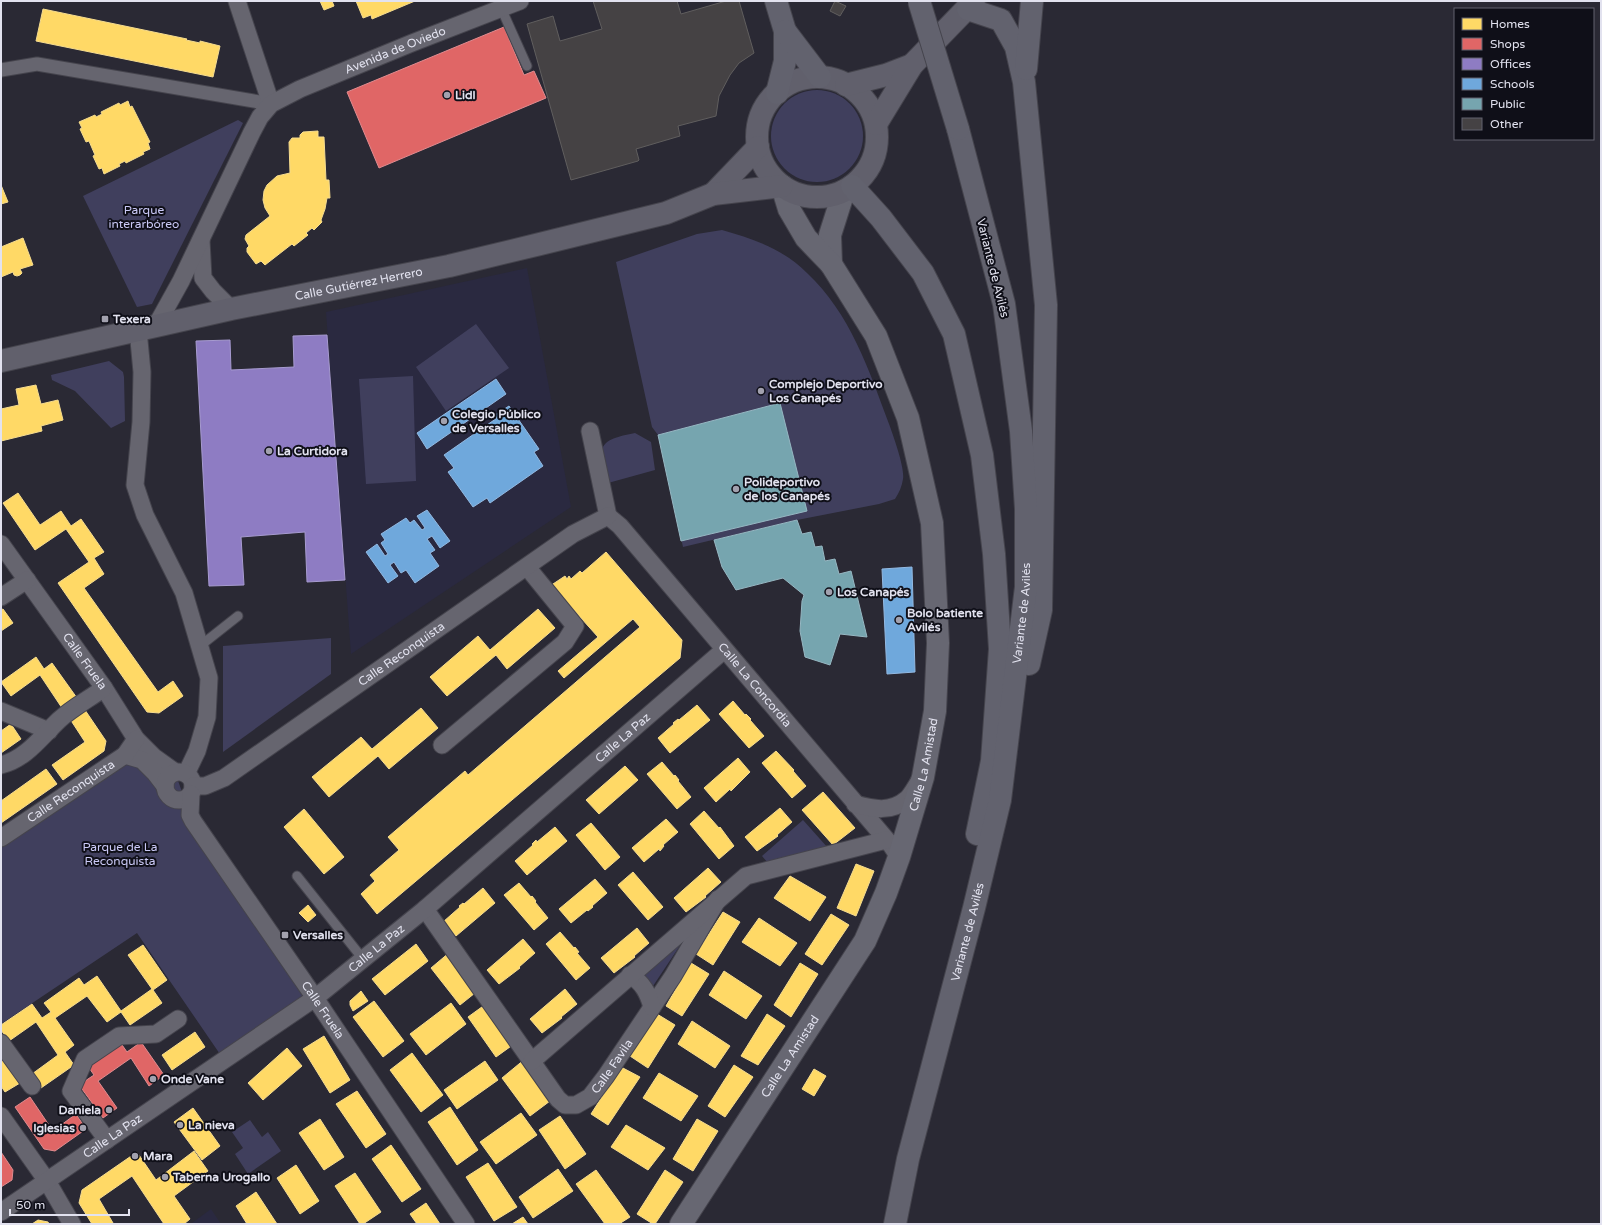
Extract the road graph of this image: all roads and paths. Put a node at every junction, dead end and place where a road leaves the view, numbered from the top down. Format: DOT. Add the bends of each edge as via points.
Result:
graph roads {
  1 [pos="238,1"];
  2 [pos="520,1"];
  3 [pos="776,1"];
  4 [pos="920,1"];
  5 [pos="1032,1"];
  6 [pos="971,5"];
  7 [pos="501,8"];
  8 [pos="784,31"];
  9 [pos="912,65"];
  10 [pos="527,66"];
  11 [pos="1,70"];
  12 [pos="820,77"];
  13 [pos="1024,82"];
  14 [pos="846,85"];
  15 [pos="777,93"];
  16 [pos="271,104"];
  17 [pos="876,124"];
  18 [pos="758,147"];
  19 [pos="782,186"];
  20 [pos="848,188"];
  21 [pos="713,194"];
  22 [pos="201,238"];
  23 [pos="831,264"];
  24 [pos="231,309"];
  25 [pos="147,328"];
  26 [pos="1,361"];
  27 [pos="590,431"];
  28 [pos="608,516"];
  29 [pos="1,544"];
  30 [pos="527,567"];
  31 [pos="27,580"];
  32 [pos="1,597"];
  33 [pos="238,616"];
  34 [pos="200,646"];
  35 [pos="724,650"];
  36 [pos="104,688"];
  37 [pos="1,711"];
  38 [pos="49,731"];
  39 [pos="136,739"];
  40 [pos="442,745"];
  41 [pos="125,755"];
  42 [pos="1,765"];
  43 [pos="923,777"];
  44 [pos="186,781"];
  45 [pos="165,786"];
  46 [pos="1000,800"];
  47 [pos="855,804"];
  48 [pos="1,838"];
  49 [pos="886,840"];
  50 [pos="899,857"];
  51 [pos="297,876"];
  52 [pos="718,899"];
  53 [pos="425,909"];
  54 [pos="363,959"];
  55 [pos="630,975"];
  56 [pos="315,998"];
  57 [pos="652,1007"];
  58 [pos="178,1019"];
  59 [pos="1,1043"];
  60 [pos="532,1061"];
  61 [pos="32,1086"];
  62 [pos="1,1116"];
  63 [pos="107,1140"];
  64 [pos="908,1159"];
  65 [pos="47,1181"];
  66 [pos="1,1212"];
  67 [pos="72,1224"];
  68 [pos="466,1224"];
  69 [pos="681,1224"];
  70 [pos="895,1224"];
  1 -- 16 [label="street"];
  2 -- 7 [label="street, Avenida de Oviedo"];
  3 -- 8 [label="highway"];
  4 -- 46 [label="highway, Variante de Avilés, bridge" via="958,129 1004,304 1021,431 1026,509 1026,587"];
  5 -- 13 [label="highway"];
  6 -- 9 [label="main road"];
  6 -- 13 [label="highway" via="1000,20 1016,47"];
  7 -- 10 [label="lane"];
  7 -- 16 [label="street, Avenida de Oviedo" via="300,89"];
  8 -- 12 [label="highway"];
  8 -- 15 [label="highway" via="785,61"];
  9 -- 14 [label="main road" via="886,75"];
  9 -- 17 [label="main road"];
  11 -- 16 [label="street" via="37,64"];
  12 -- 14 [label="main road"];
  12 -- 15 [label="main road" via="799,80"];
  13 -- 46 [label="highway" via="1046,305 1041,610"];
  14 -- 17 [label="main road" via="859,94"];
  15 -- 18 [label="main road" via="764,110 758,128"];
  16 -- 22 [label="street, Avenida de Oviedo" via="252,132"];
  17 -- 20 [label="main road" via="877,145 874,157 865,173"];
  18 -- 19 [label="main road" via="764,165"];
  18 -- 21 [label="main road"];
  19 -- 20 [label="main road" via="804,196 824,197"];
  19 -- 21 [label="main road"];
  19 -- 23 [label="main road, Calle La Amistad" via="789,209 806,238"];
  20 -- 23 [label="main road" via="830,235"];
  20 -- 64 [label="highway" via="881,218 923,273 954,334 982,455 994,554 1000,649 992,761 967,887 932,1024"];
  21 -- 24 [label="main road, Calle Gutiérrez Herrero" via="666,213 449,266"];
  22 -- 24 [label="street, Avenida de Oviedo" via="203,278"];
  22 -- 25 [label="street, Avenida de Oviedo" via="181,281"];
  23 -- 43 [label="main road, Calle La Amistad" via="876,336 908,418 932,523 938,643 935,711"];
  24 -- 25 [label="main road, Calle Gutiérrez Herrero"];
  25 -- 26 [label="main road, Calle Gutiérrez Herrero"];
  25 -- 34 [label="street" via="135,485 145,515 184,593"];
  27 -- 28 [label="street"];
  28 -- 30 [label="street, Calle Reconquista" via="574,534"];
  28 -- 35 [label="street, Calle La Concordia" via="620,526"];
  29 -- 31 [label="street, Calle Fruela"];
  30 -- 40 [label="street" via="575,626 565,642"];
  30 -- 44 [label="street, Calle Reconquista" via="224,778 205,786"];
  31 -- 32 [label="street"];
  31 -- 36 [label="street, Calle Fruela"];
  33 -- 34 [label="lane"];
  34 -- 44 [label="street" via="209,678 207,718"];
  35 -- 47 [label="street, Calle La Concordia"];
  35 -- 53 [label="street, Calle La Paz"];
  36 -- 38 [label="street"];
  36 -- 39 [label="street, Calle Fruela"];
  37 -- 38 [label="street"];
  38 -- 42 [label="street" via="34,747"];
  39 -- 41 [label="street, Calle Reconquista"];
  39 -- 44 [label="street, Calle Fruela" via="154,757"];
  41 -- 45 [label="street" via="142,760"];
  41 -- 48 [label="street, Calle Reconquista"];
  43 -- 47 [label="street" via="907,799 894,807 872,809"];
  43 -- 50 [label="main road, Calle La Amistad"];
  44 -- 45 [label="street" via="168,777"];
  44 -- 45 [label="street" via="186,798 181,800 170,797"];
  44 -- 56 [label="street, Calle Fruela" via="193,821"];
  46 -- 64 [label="highway, Variante de Avilés"];
  47 -- 49 [label="street, Calle La Concordia"];
  49 -- 50 [label="street, Calle La Concordia"];
  49 -- 52 [label="street, Calle Favila" via="746,876"];
  50 -- 69 [label="main road, Calle La Amistad" via="865,941"];
  51 -- 54 [label="lane"];
  52 -- 55 [label="street, Calle Favila"];
  52 -- 57 [label="street, Calle Favila"];
  53 -- 54 [label="street, Calle La Paz"];
  53 -- 60 [label="street, Calle Favila"];
  54 -- 56 [label="street, Calle La Paz"];
  55 -- 57 [label="street" via="643,986"];
  55 -- 60 [label="street, Calle Favila"];
  56 -- 63 [label="street, Calle La Paz"];
  56 -- 68 [label="street, Calle Fruela"];
  57 -- 60 [label="street, Calle Favila" via="590,1097 576,1106 565,1105 558,1099"];
  58 -- 63 [label="street" via="156,1034 119,1036 85,1059 71,1091"];
  59 -- 61 [label="street"];
  62 -- 65 [label="street"];
  63 -- 65 [label="street, Calle La Paz"];
  64 -- 70 [label="highway, Variante de Avilés"];
  65 -- 66 [label="street, Calle La Paz"];
  65 -- 67 [label="street"];
}
